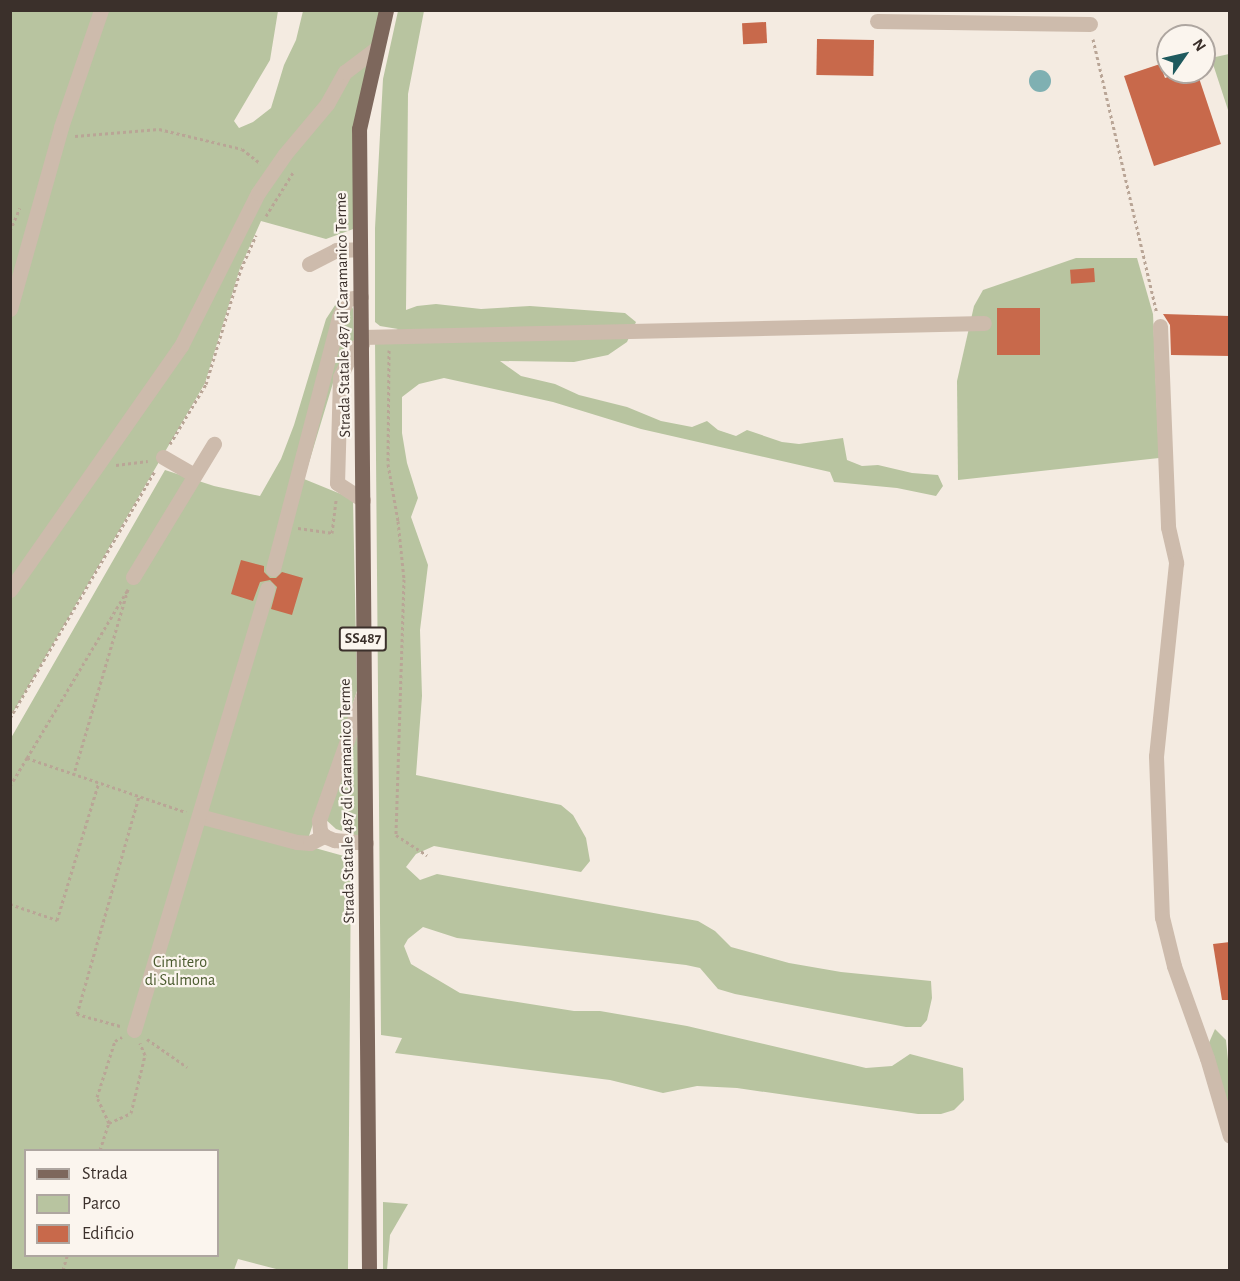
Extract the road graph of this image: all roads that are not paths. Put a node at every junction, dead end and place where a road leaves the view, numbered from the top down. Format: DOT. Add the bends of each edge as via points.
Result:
graph roads {
  1 [pos="101,10"];
  2 [pos="386,10"];
  3 [pos="877,21"];
  4 [pos="1090,24"];
  5 [pos="376,49"];
  6 [pos="360,249"];
  7 [pos="309,264"];
  8 [pos="361,297"];
  9 [pos="10,309"];
  10 [pos="984,323"];
  11 [pos="1160,326"];
  12 [pos="362,340"];
  13 [pos="214,444"];
  14 [pos="160,462"];
  15 [pos="194,475"];
  16 [pos="363,500"];
  17 [pos="273,569"];
  18 [pos="133,577"];
  19 [pos="267,589"];
  20 [pos="10,590"];
  21 [pos="363,695"];
  22 [pos="199,816"];
  23 [pos="324,836"];
  24 [pos="366,843"];
  25 [pos="134,1030"];
  26 [pos="1230,1136"];
  27 [pos="369,1270"];
  1 -- 9 [label="street" via="58,137"];
  2 -- 5 [label="main road, Strada Statale 487 di Caramanico Terme / SS487"];
  3 -- 4 [label="street"];
  5 -- 6 [label="main road, Strada Statale 487 di Caramanico Terme / SS487" via="359,129"];
  5 -- 20 [label="street" via="345,72 327,105 276,167 245,216 181,346"];
  6 -- 7 [label="street" via="336,250"];
  6 -- 8 [label="main road, Strada Statale 487 di Caramanico Terme / SS487"];
  8 -- 12 [label="main road, Strada Statale 487 di Caramanico Terme / SS487"];
  8 -- 17 [label="street" via="347,299 339,317"];
  10 -- 12 [label="street" via="389,336"];
  11 -- 26 [label="street" via="1168,527 1176,563 1156,756 1162,917 1174,966"];
  12 -- 16 [label="main road, Strada Statale 487 di Caramanico Terme / SS487"];
  12 -- 16 [label="street" via="340,377 337,483"];
  13 -- 15 [label="street"];
  14 -- 15 [label="street"];
  15 -- 18 [label="street"];
  16 -- 21 [label="main road, Strada Statale 487 di Caramanico Terme / SS487"];
  19 -- 22 [label="street"];
  21 -- 23 [label="street" via="319,820"];
  21 -- 24 [label="main road, Strada Statale 487 di Caramanico Terme / SS487"];
  22 -- 23 [label="street" via="297,842 310,843"];
  22 -- 25 [label="street"];
  23 -- 24 [label="street"];
  24 -- 27 [label="main road, Strada Statale 487 di Caramanico Terme / SS487"];
}
